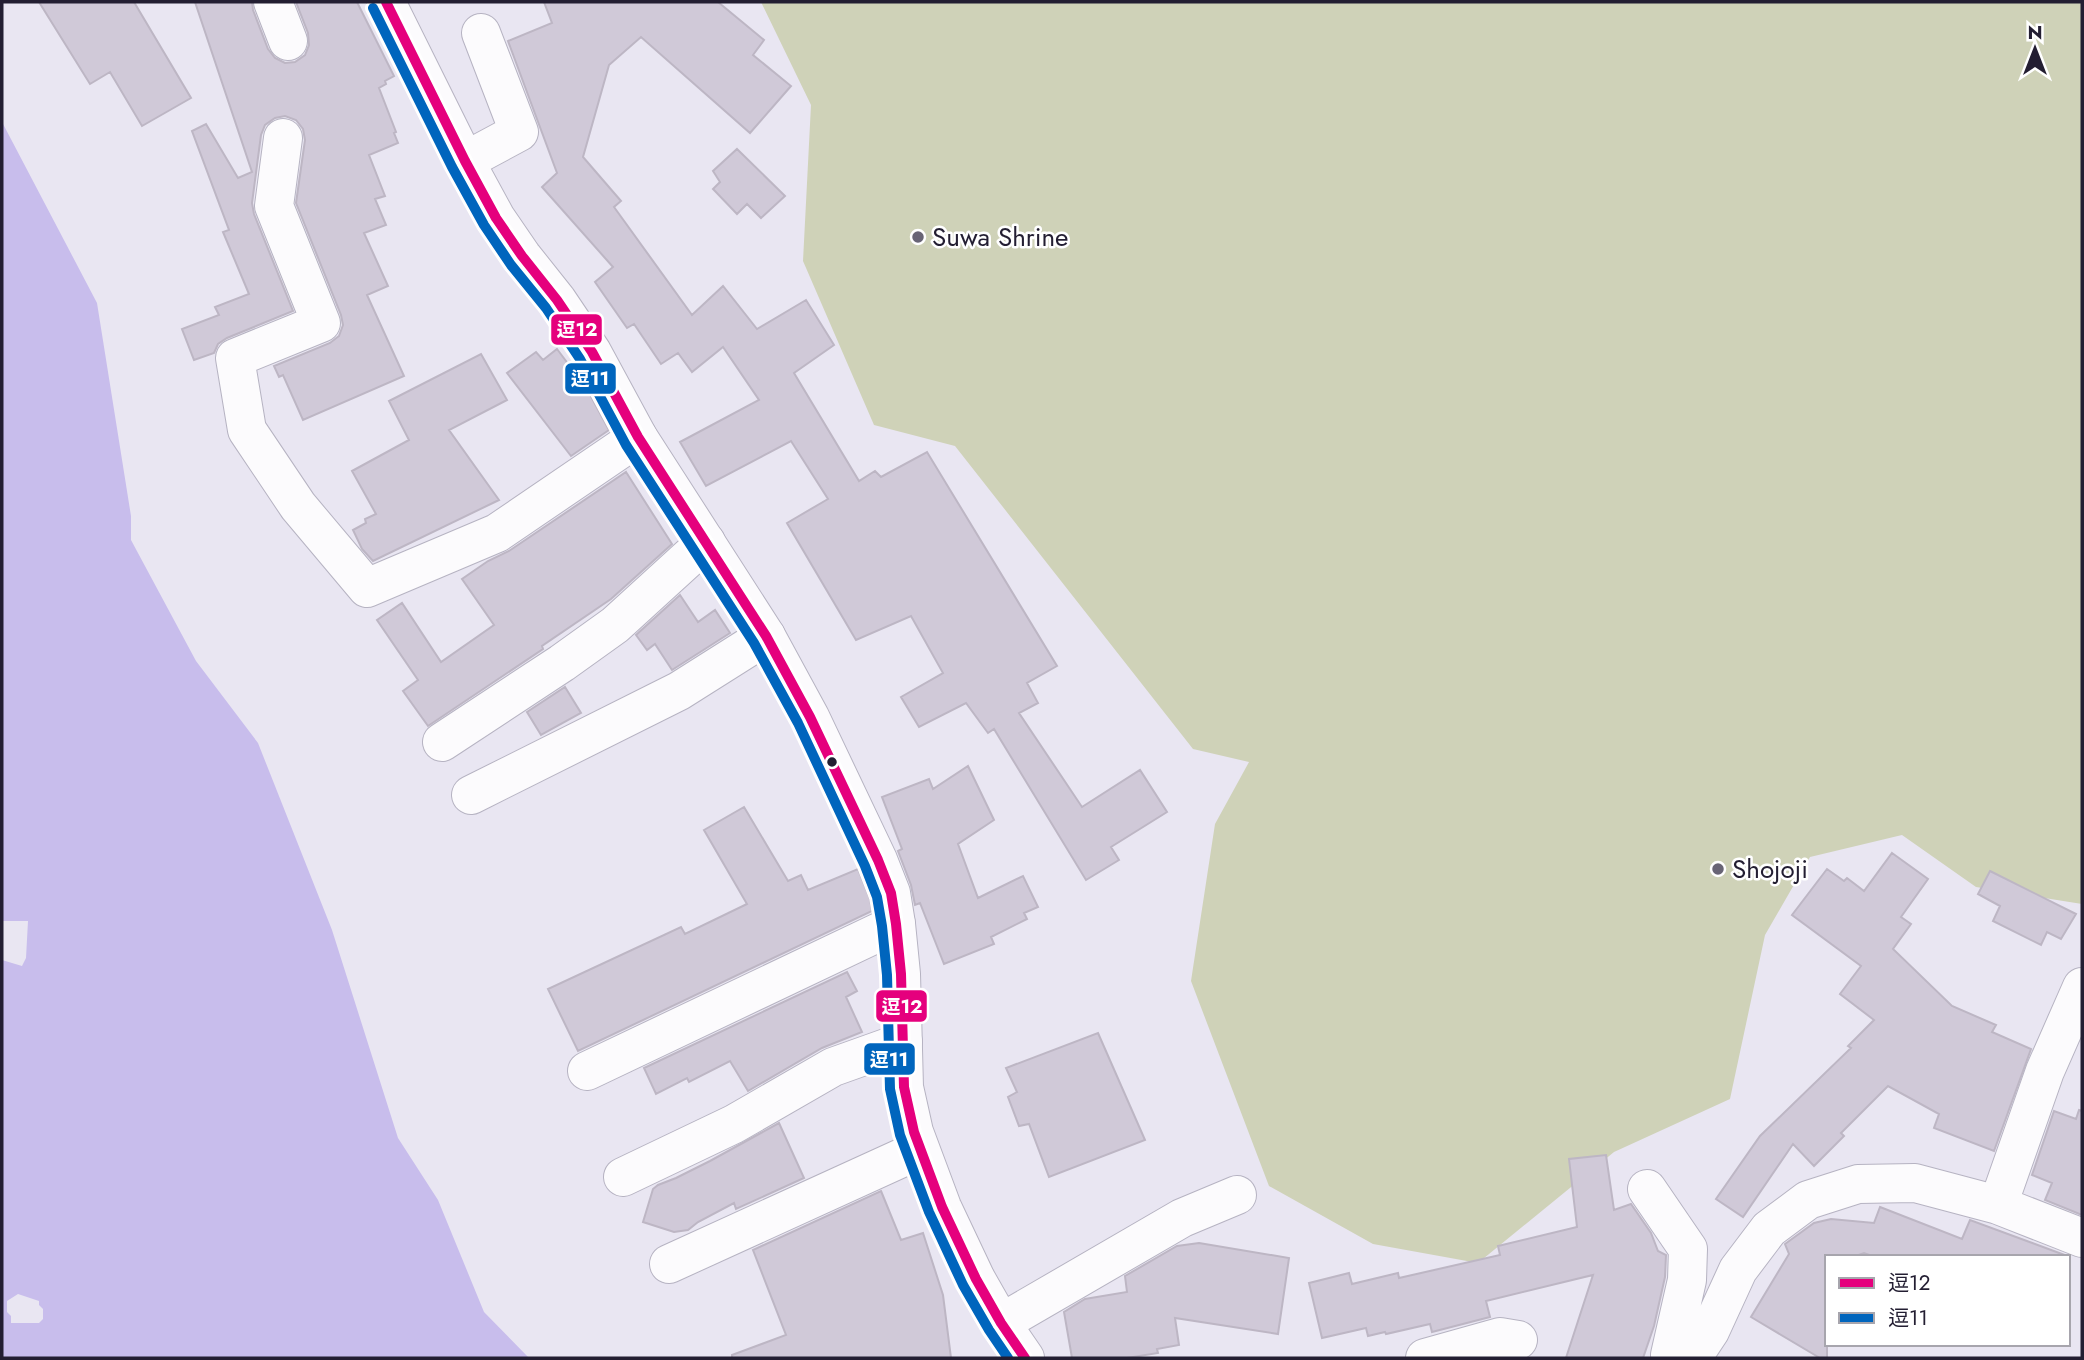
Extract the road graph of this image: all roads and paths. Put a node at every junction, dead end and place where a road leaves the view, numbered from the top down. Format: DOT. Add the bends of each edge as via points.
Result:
graph roads {
  1 [pos="273,2"];
  2 [pos="386,2"];
  3 [pos="481,33"];
  4 [pos="288,41"];
  5 [pos="283,138"];
  6 [pos="465,161"];
  7 [pos="638,437"];
  8 [pos="706,542"];
  9 [pos="766,636"];
  10 [pos="442,742"];
  11 [pos="471,795"];
  12 [pos="896,924"];
  13 [pos="2082,987"];
  14 [pos="903,1042"];
  15 [pos="587,1071"];
  16 [pos="919,1150"];
  17 [pos="623,1177"];
  18 [pos="1647,1189"];
  19 [pos="1237,1195"];
  20 [pos="1998,1205"];
  21 [pos="2082,1238"];
  22 [pos="669,1264"];
  23 [pos="1001,1323"];
  24 [pos="1518,1340"];
  25 [pos="1025,1358"];
  26 [pos="1425,1358"];
  27 [pos="1671,1358"];
  28 [pos="1692,1358"];
  1 -- 4 [label="street"];
  2 -- 6 [label="street"];
  3 -- 6 [label="street" via="519,132"];
  5 -- 7 [label="street" via="274,206 321,323 235,358 247,430 298,506 367,588 498,533"];
  6 -- 7 [label="street" via="496,218 592,352"];
  7 -- 8 [label="street"];
  8 -- 9 [label="street"];
  8 -- 10 [label="street" via="615,625"];
  9 -- 11 [label="street" via="679,691"];
  9 -- 12 [label="street" via="878,860 891,893"];
  12 -- 14 [label="street"];
  12 -- 15 [label="street"];
  13 -- 20 [label="street" via="2045,1071"];
  14 -- 16 [label="street" via="904,1087"];
  14 -- 17 [label="street" via="833,1067 734,1124"];
  16 -- 22 [label="street"];
  16 -- 23 [label="street" via="976,1279"];
  18 -- 27 [label="street" via="1688,1250 1687,1280"];
  19 -- 23 [label="street" via="1182,1218"];
  20 -- 21 [label="street"];
  20 -- 28 [label="street" via="1915,1183 1858,1184 1808,1200 1769,1229 1738,1270"];
  23 -- 25 [label="street"];
  24 -- 26 [label="street" via="1500,1337"];
}
